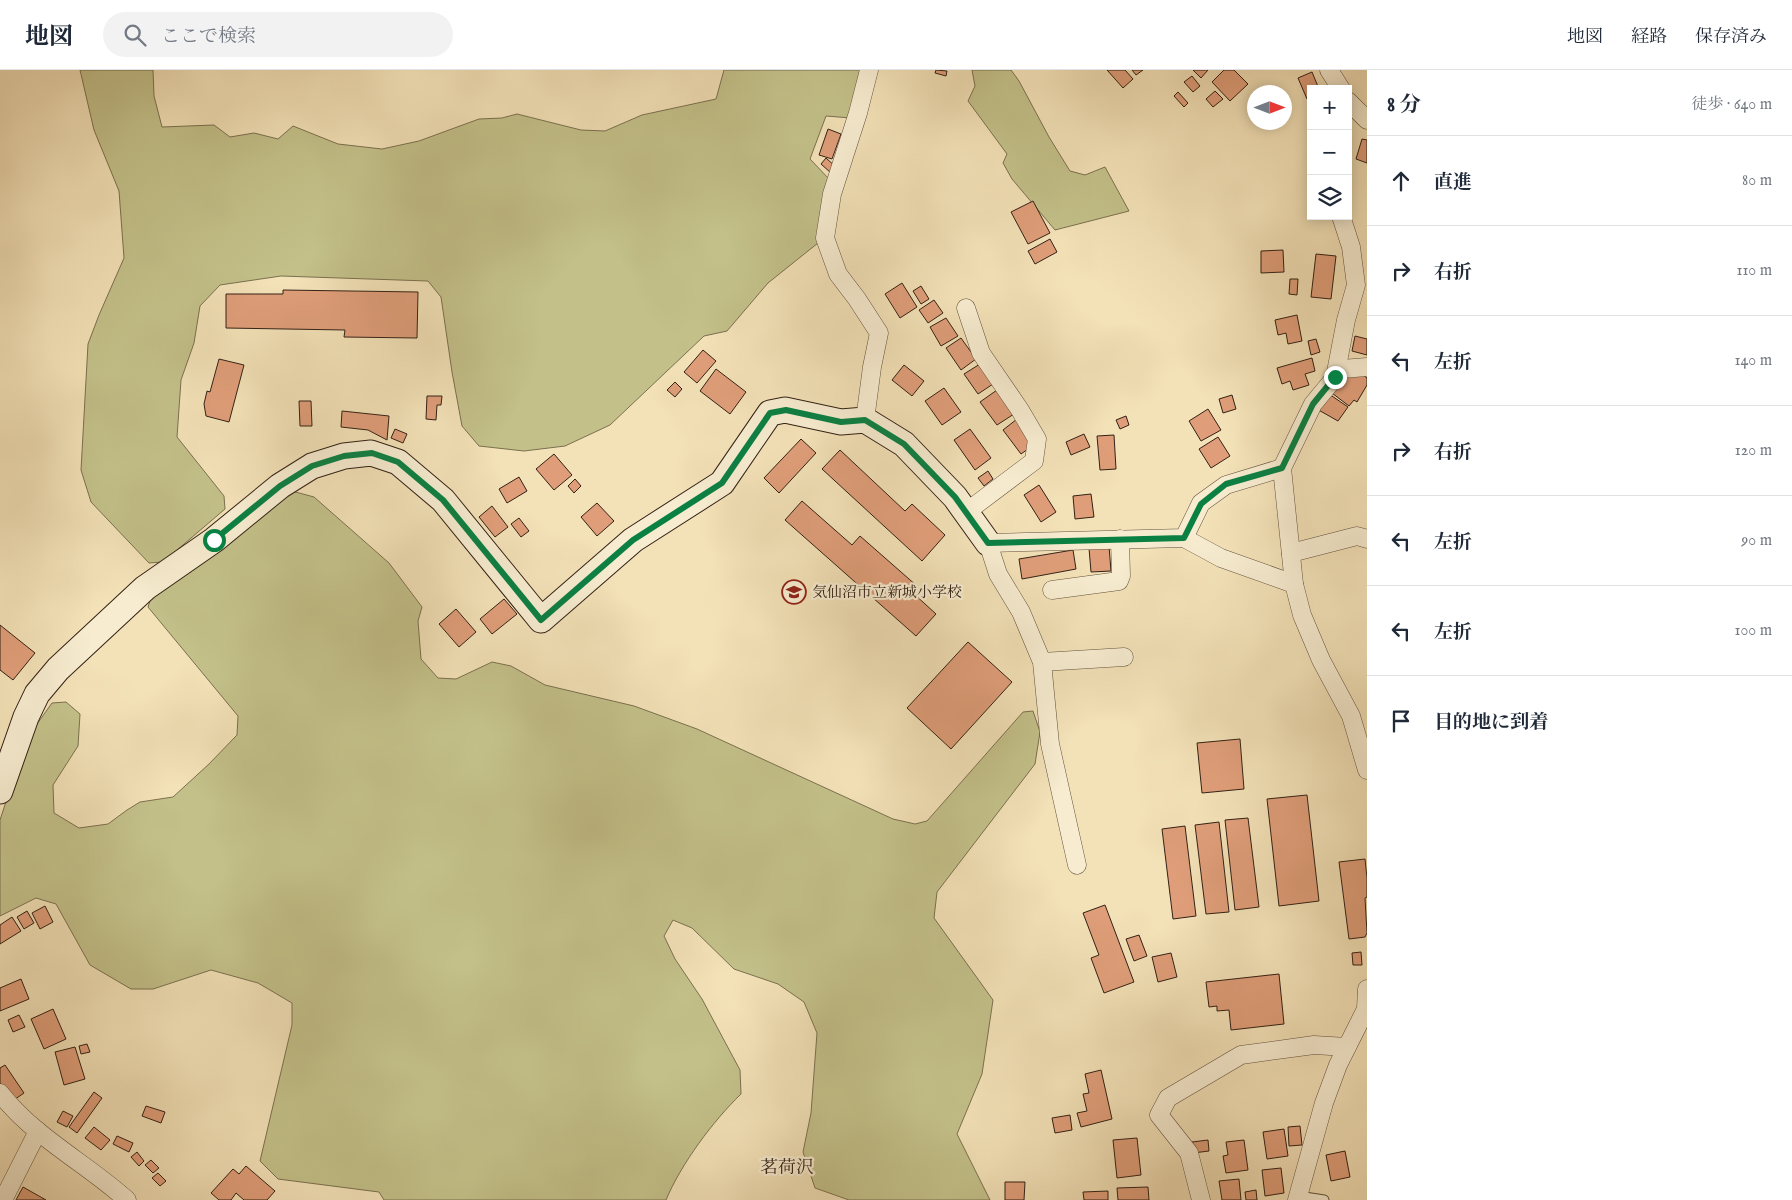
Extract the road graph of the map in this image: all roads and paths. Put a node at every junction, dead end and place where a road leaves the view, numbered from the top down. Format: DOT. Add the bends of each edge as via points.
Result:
graph roads {
  1 [pos="870,70"];
  2 [pos="1330,70"];
  3 [pos="1338,85"];
  4 [pos="1352,110"];
  5 [pos="1367,120"];
  6 [pos="1342,220"];
  7 [pos="966,308"];
  8 [pos="1367,367"];
  9 [pos="1335,377"];
  10 [pos="865,420"];
  11 [pos="1282,468"];
  12 [pos="966,513"];
  13 [pos="1184,538"];
  14 [pos="1120,539"];
  15 [pos="1367,539"];
  16 [pos="988,543"];
  17 [pos="1290,553"];
  18 [pos="1294,584"];
  19 [pos="1052,590"];
  20 [pos="1124,657"];
  21 [pos="1042,662"];
  22 [pos="1367,770"];
  23 [pos="0,791"];
  24 [pos="1076,865"];
  25 [pos="1367,989"];
  26 [pos="1366,1009"];
  27 [pos="1347,1047"];
  28 [pos="0,1094"];
  29 [pos="38,1131"];
  30 [pos="1297,1198"];
  31 [pos="3,1200"];
  32 [pos="127,1200"];
  33 [pos="1201,1200"];
  34 [pos="1324,1200"];
  1 -- 10 [label="street" via="832,194 825,238 838,274 879,333"];
  2 -- 3 [label="street"];
  4 -- 5 [label="street"];
  6 -- 9 [label="street" via="1351,247 1356,285"];
  7 -- 12 [label="street" via="981,353 1037,439 1034,461"];
  8 -- 9 [label="street" via="1342,369"];
  9 -- 11 [label="street" via="1313,404"];
  10 -- 12 [label="street" via="904,444 955,497"];
  10 -- 23 [label="street" via="841,422 786,410 770,413 722,483 633,540 541,620 443,500 398,462 372,453 344,456 312,466 280,486 214,540 145,588 58,669 37,694 26,717"];
  11 -- 13 [label="street" via="1226,484 1201,504"];
  11 -- 17 [label="street"];
  12 -- 16 [label="street"];
  13 -- 14 [label="street"];
  13 -- 18 [label="street" via="1221,558"];
  14 -- 16 [label="street"];
  14 -- 19 [label="street" via="1119,581"];
  15 -- 17 [label="street" via="1357,536"];
  16 -- 21 [label="street" via="998,574 1021,612"];
  17 -- 18 [label="street"];
  18 -- 22 [label="street" via="1302,615 1321,660 1351,716"];
  20 -- 21 [label="street"];
  21 -- 24 [label="street" via="1050,744"];
  25 -- 26 [label="street"];
  26 -- 27 [label="street"];
  27 -- 30 [label="street" via="1324,1103"];
  27 -- 33 [label="street" via="1314,1045 1241,1055 1168,1098 1159,1116 1189,1153"];
  28 -- 29 [label="street"];
  29 -- 31 [label="street"];
  29 -- 32 [label="street"];
  30 -- 34 [label="lane"];
}
